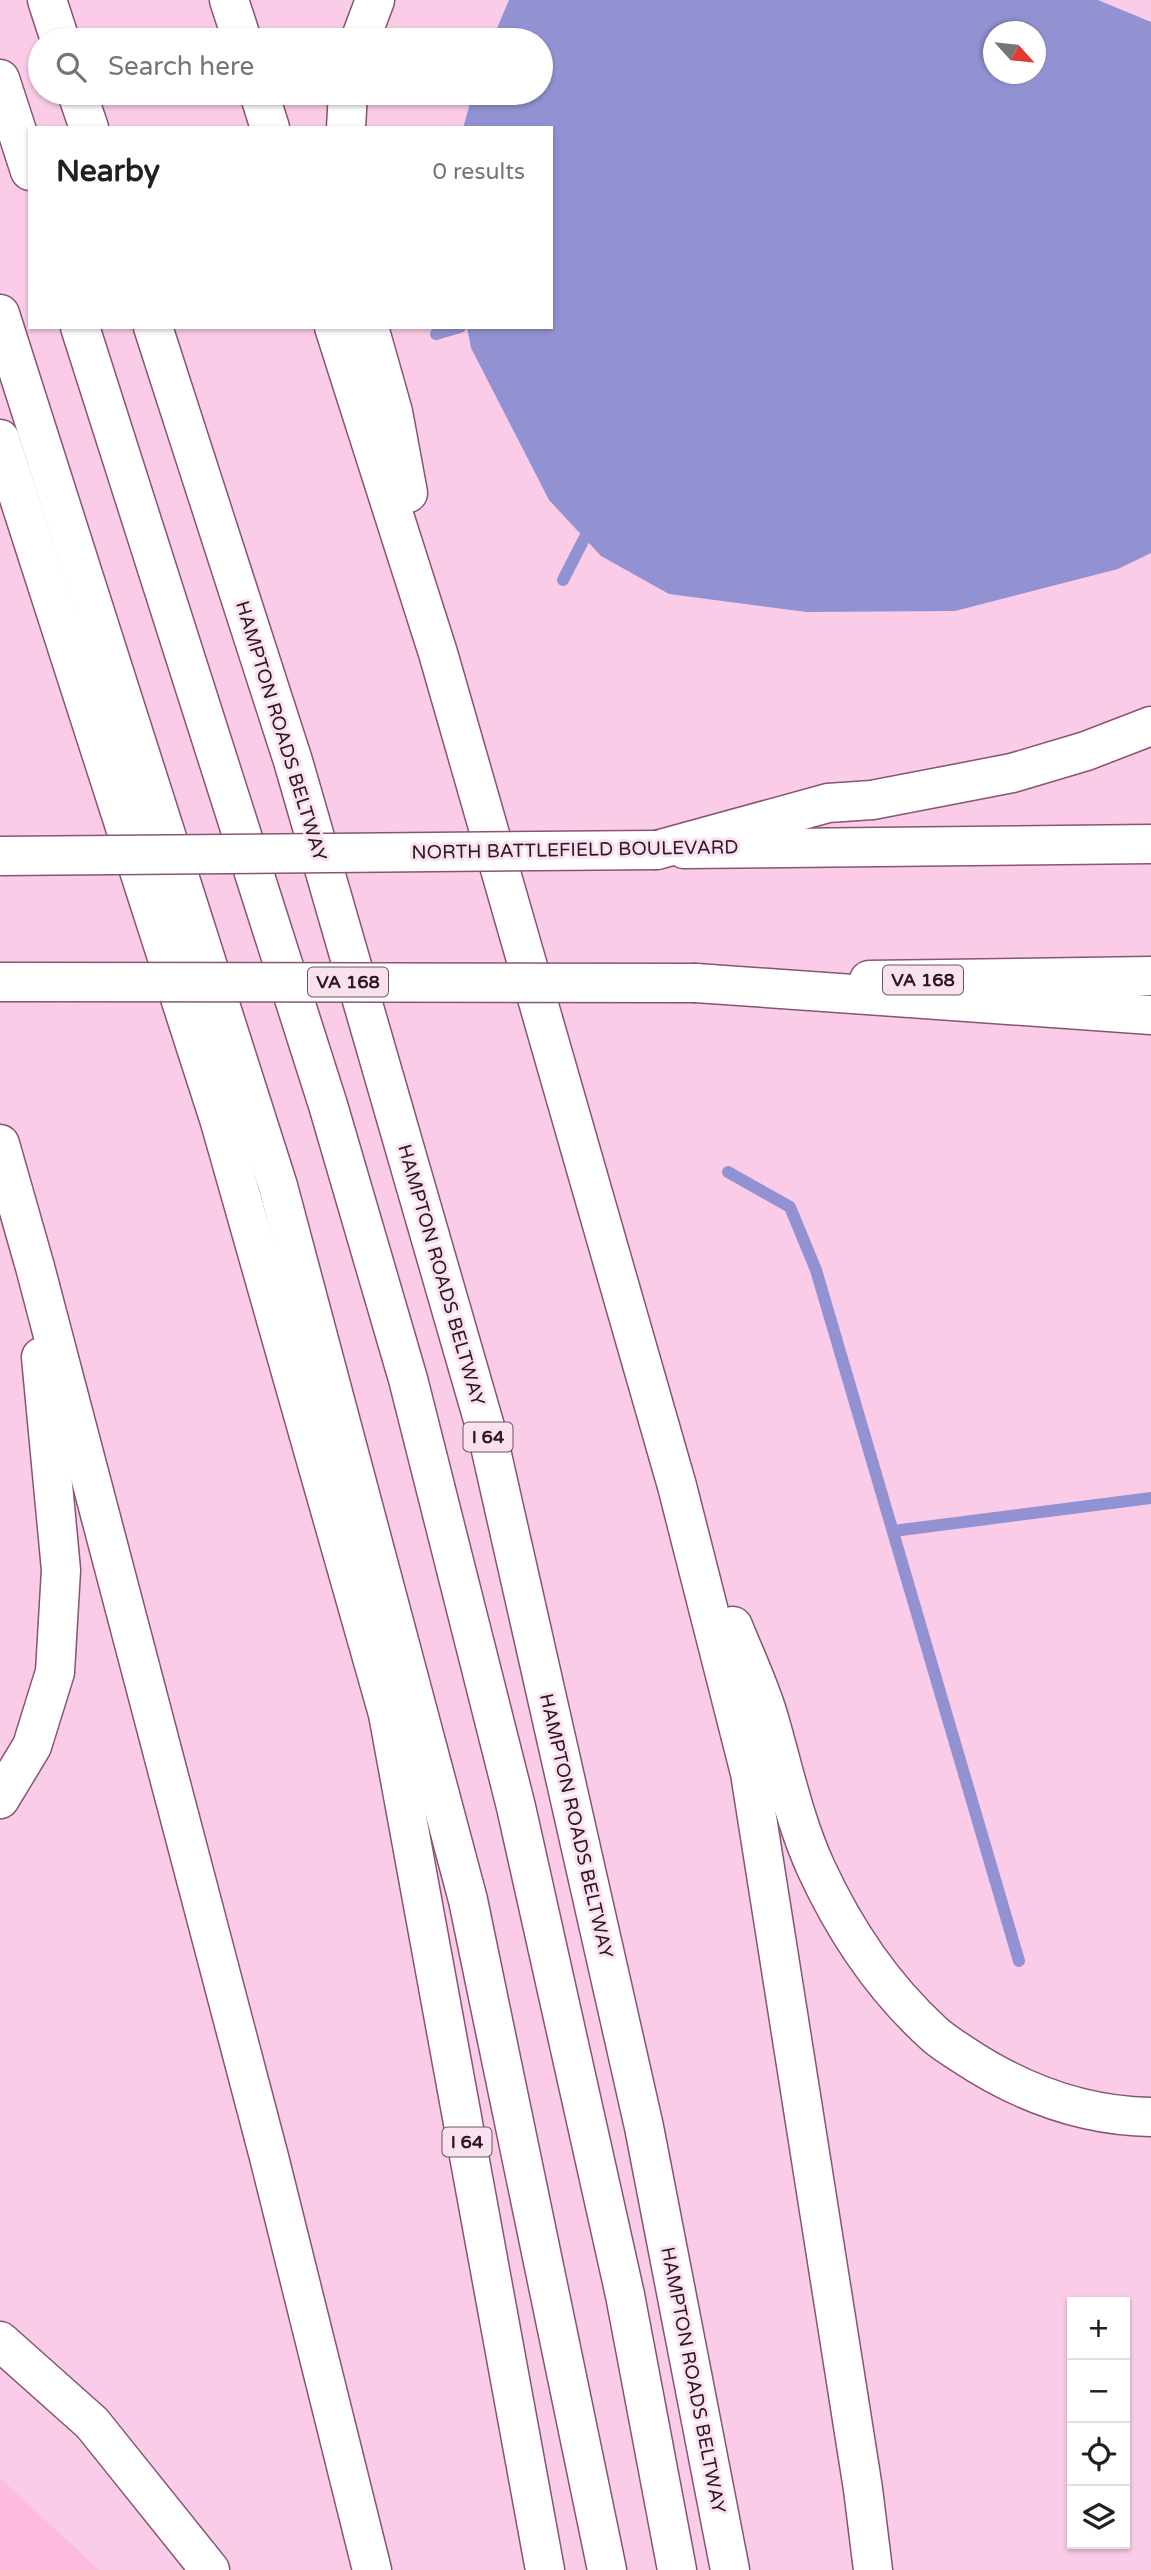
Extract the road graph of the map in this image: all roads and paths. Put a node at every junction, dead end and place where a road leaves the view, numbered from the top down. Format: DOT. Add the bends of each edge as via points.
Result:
graph roads {
  1 [pos="47,0"];
  2 [pos="229,0"];
  3 [pos="374,0"];
  4 [pos="56,28"];
  5 [pos="238,28"];
  6 [pos="364,28"];
  7 [pos="0,79"];
  8 [pos="81,105"];
  9 [pos="263,105"];
  10 [pos="347,105"];
  11 [pos="88,126"];
  12 [pos="269,126"];
  13 [pos="346,126"];
  14 [pos="28,165"];
  15 [pos="0,314"];
  16 [pos="81,329"];
  17 [pos="154,329"];
  18 [pos="335,329"];
  19 [pos="370,329"];
  20 [pos="0,439"];
  21 [pos="438,653"];
  22 [pos="1151,726"];
  23 [pos="1151,844"];
  24 [pos="657,849"];
  25 [pos="0,856"];
  26 [pos="1151,976"];
  27 [pos="0,982"];
  28 [pos="696,983"];
  29 [pos="1151,1015"];
  30 [pos="0,1144"];
  31 [pos="35,1267"];
  32 [pos="677,1486"];
  33 [pos="0,1799"];
  34 [pos="1151,2117"];
  35 [pos="0,2341"];
  36 [pos="210,2570"];
  37 [pos="372,2570"];
  38 [pos="545,2570"];
  39 [pos="607,2570"];
  40 [pos="677,2570"];
  41 [pos="730,2570"];
  42 [pos="873,2570"];
  1 -- 4 [label="main road"];
  2 -- 5 [label="main road"];
  3 -- 6 [label="main road"];
  7 -- 14 [label="main road"];
  8 -- 11 [label="main road"];
  9 -- 12 [label="main road"];
  10 -- 13 [label="main road"];
  15 -- 39 [label="main road" via="278,1186 468,1900"];
  16 -- 40 [label="main road" via="328,1105 408,1379 516,1807 625,2295"];
  17 -- 41 [label="main road, HAMPTON ROADS BELTWAY / I 64" via="293,761 488,1437 645,2127"];
  18 -- 21 [label="main road"];
  19 -- 21 [label="main road" via="393,412"];
  20 -- 38 [label="main road, I 64" via="220,1122 388,1714"];
  21 -- 32 [label="main road"];
  22 -- 24 [label="main road" via="1012,773 872,800 828,803"];
  23 -- 24 [label="main road, NORTH BATTLEFIELD BOULEVARD"];
  24 -- 25 [label="main road, NORTH BATTLEFIELD BOULEVARD, bridge"];
  26 -- 28 [label="main road, VA 168"];
  27 -- 28 [label="main road, VA 168, bridge"];
  28 -- 29 [label="main road"];
  30 -- 31 [label="main road"];
  31 -- 33 [label="main road" via="61,1570 55,1672 32,1746"];
  31 -- 37 [label="main road" via="269,2157"];
  32 -- 34 [label="main road" via="767,1712 815,1867 884,1983 933,2034 1035,2095 1083,2109"];
  32 -- 42 [label="main road" via="750,1773"];
  35 -- 36 [label="main road" via="92,2423"];
}
